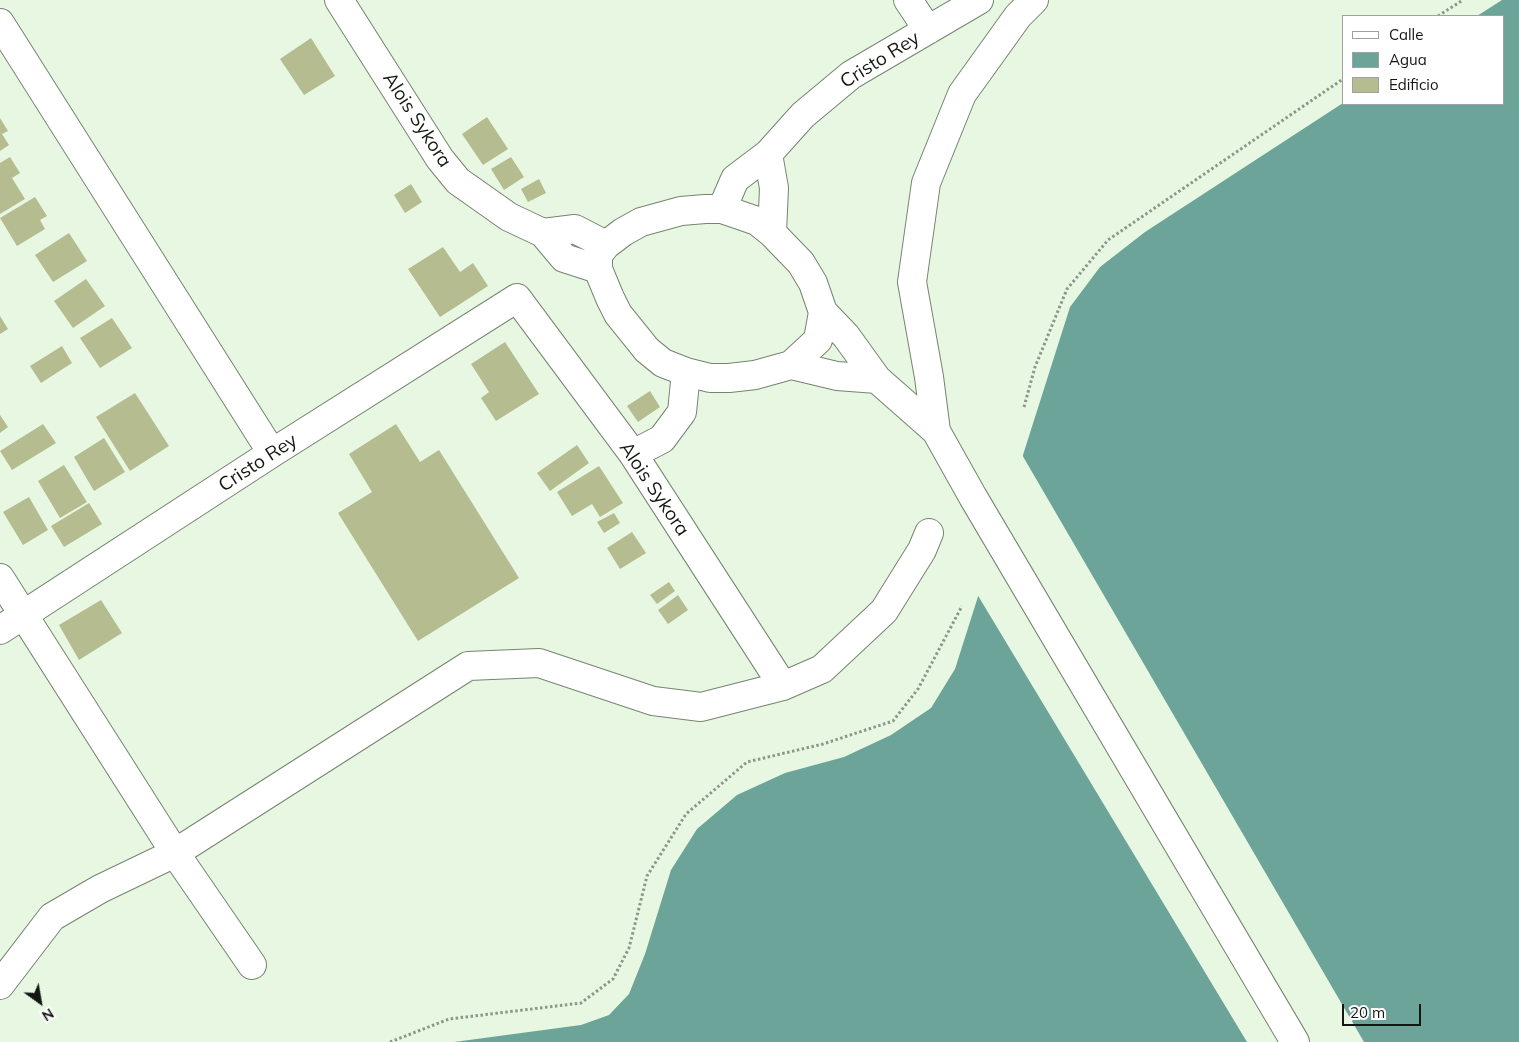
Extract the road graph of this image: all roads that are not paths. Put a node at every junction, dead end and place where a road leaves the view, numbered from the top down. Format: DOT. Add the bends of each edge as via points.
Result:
graph roads {
  1 [pos="339,0"];
  2 [pos="908,0"];
  3 [pos="979,0"];
  4 [pos="1034,0"];
  5 [pos="0,23"];
  6 [pos="928,30"];
  7 [pos="768,154"];
  8 [pos="722,209"];
  9 [pos="772,233"];
  10 [pos="602,257"];
  11 [pos="516,298"];
  12 [pos="822,312"];
  13 [pos="791,364"];
  14 [pos="686,372"];
  15 [pos="877,379"];
  16 [pos="936,431"];
  17 [pos="272,453"];
  18 [pos="633,454"];
  19 [pos="929,532"];
  20 [pos="0,578"];
  21 [pos="23,615"];
  22 [pos="0,630"];
  23 [pos="783,686"];
  24 [pos="175,853"];
  25 [pos="252,965"];
  26 [pos="0,985"];
  27 [pos="1294,1042"];
  1 -- 10 [label="street, Alois Sykora" via="440,159 458,181 509,217 543,233 564,258"];
  2 -- 6 [label="street"];
  3 -- 6 [label="street, Cristo Rey"];
  4 -- 16 [label="street" via="1018,16 962,94 926,182 912,282"];
  5 -- 17 [label="street"];
  6 -- 7 [label="street, Cristo Rey" via="851,75 803,115"];
  7 -- 8 [label="street, Cristo Rey" via="735,179"];
  7 -- 9 [label="street" via="774,188"];
  8 -- 9 [label="street" via="757,221"];
  8 -- 10 [label="street" via="681,211 641,222 623,232"];
  9 -- 12 [label="street" via="801,263 813,283"];
  10 -- 14 [label="street" via="610,298 629,329 647,350 664,363"];
  11 -- 17 [label="street, Cristo Rey"];
  11 -- 18 [label="street, Alois Sykora"];
  12 -- 13 [label="street" via="818,340"];
  12 -- 15 [label="street" via="846,336"];
  13 -- 14 [label="street" via="755,375 729,378 710,378"];
  13 -- 15 [label="street" via="837,376"];
  14 -- 18 [label="street" via="682,412 662,439"];
  15 -- 16 [label="street"];
  16 -- 27 [label="street"];
  17 -- 21 [label="street, Cristo Rey"];
  18 -- 23 [label="street, Alois Sykora"];
  19 -- 23 [label="street" via="922,550 884,611 822,669"];
  20 -- 21 [label="street"];
  21 -- 22 [label="street, Cristo Rey"];
  21 -- 24 [label="street"];
  23 -- 24 [label="street" via="701,708 653,701 539,663 468,666"];
  24 -- 25 [label="street"];
  24 -- 26 [label="street" via="100,889 52,917"];
}
